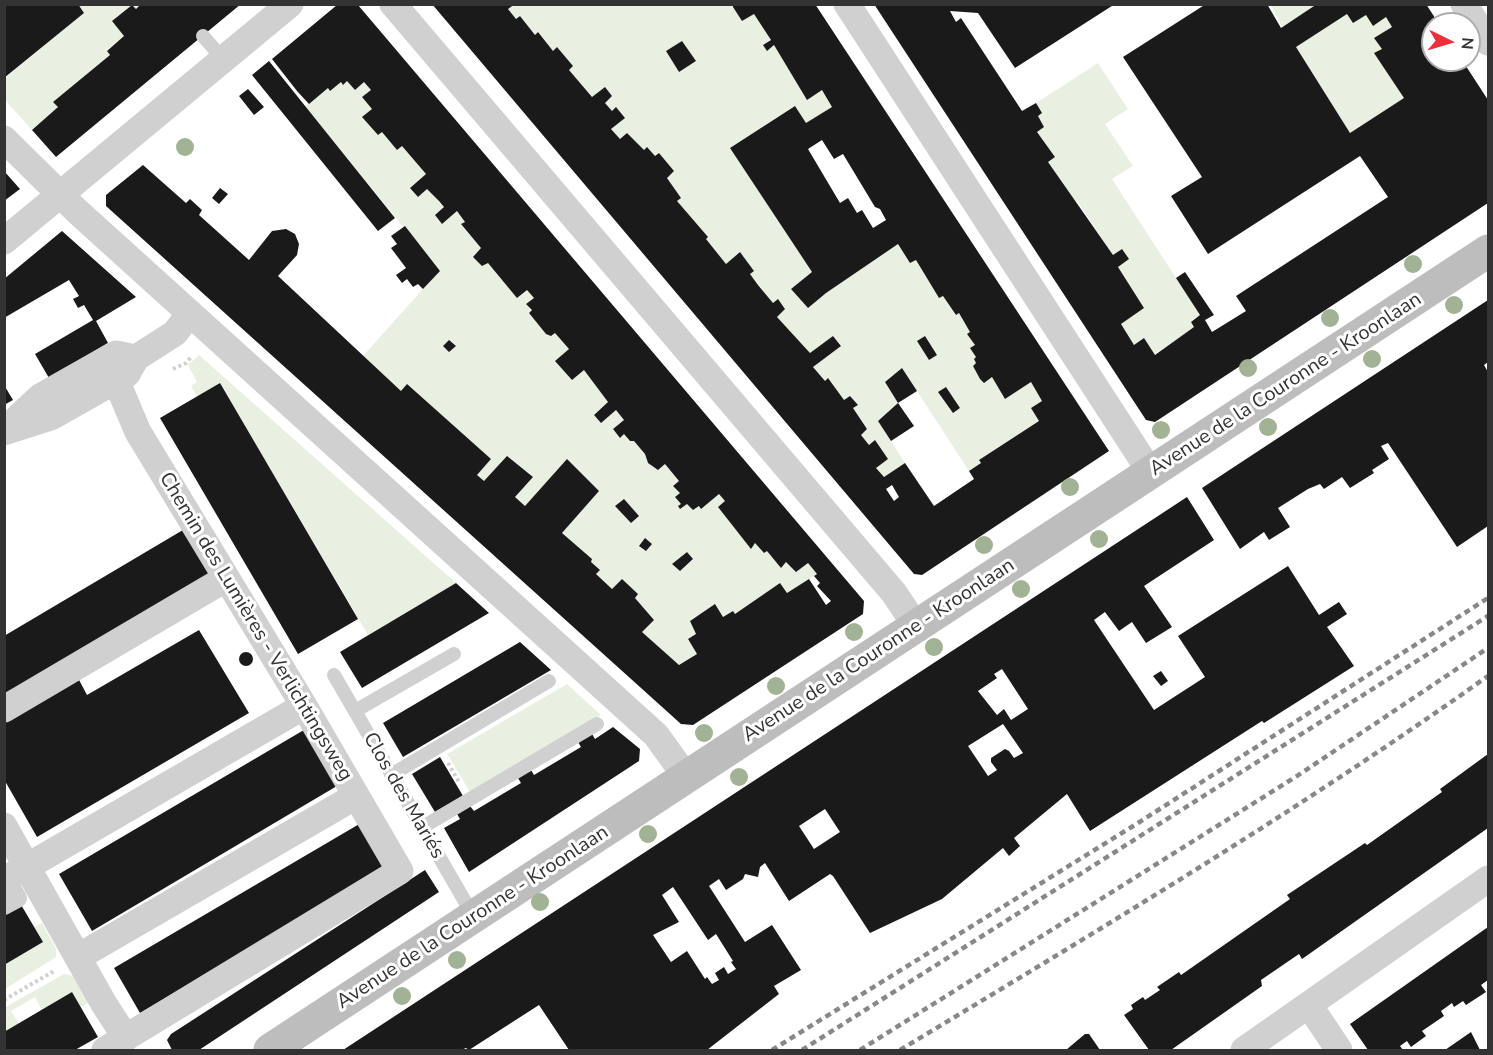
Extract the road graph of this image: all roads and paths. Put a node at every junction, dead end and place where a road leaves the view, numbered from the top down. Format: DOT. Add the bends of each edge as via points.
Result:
graph roads {
  1 [pos="290,4"];
  2 [pos="393,4"];
  3 [pos="847,4"];
  4 [pos="1464,4"];
  5 [pos="203,36"];
  6 [pos="1488,42"];
  7 [pos="223,59"];
  8 [pos="4,139"];
  9 [pos="59,195"];
  10 [pos="4,241"];
  11 [pos="1488,251"];
  12 [pos="190,313"];
  13 [pos="136,358"];
  14 [pos="116,380"];
  15 [pos="4,431"];
  16 [pos="1151,473"];
  17 [pos="225,579"];
  18 [pos="916,626"];
  19 [pos="454,654"];
  20 [pos="334,675"];
  21 [pos="549,681"];
  22 [pos="304,706"];
  23 [pos="4,709"];
  24 [pos="355,711"];
  25 [pos="597,724"];
  26 [pos="438,747"];
  27 [pos="391,775"];
  28 [pos="687,778"];
  29 [pos="356,795"];
  30 [pos="470,799"];
  31 [pos="4,826"];
  32 [pos="421,828"];
  33 [pos="1488,879"];
  34 [pos="9,882"];
  35 [pos="474,917"];
  36 [pos="78,957"];
  37 [pos="4,1000"];
  38 [pos="1309,1005"];
  39 [pos="116,1044"];
  40 [pos="270,1050"];
  41 [pos="1244,1050"];
  42 [pos="1339,1050"];
  1 -- 7 [label="street"];
  2 -- 18 [label="street" via="894,593"];
  3 -- 16 [label="street"];
  4 -- 6 [label="street"];
  5 -- 7 [label="lane"];
  7 -- 9 [label="street"];
  8 -- 9 [label="street"];
  9 -- 10 [label="street"];
  9 -- 12 [label="street"];
  11 -- 16 [label="main road, Avenue de la Couronne - Kroonlaan"];
  12 -- 13 [label="street" via="175,333"];
  12 -- 28 [label="street" via="656,735"];
  13 -- 14 [label="street" via="127,374"];
  13 -- 15 [label="street" via="116,354 40,397"];
  14 -- 15 [label="street" via="51,417"];
  14 -- 17 [label="street, Chemin des Lumières - Verlichtingsweg" via="138,432"];
  16 -- 18 [label="main road, Avenue de la Couronne - Kroonlaan"];
  17 -- 22 [label="street, Chemin des Lumières - Verlichtingsweg"];
  17 -- 23 [label="street"];
  18 -- 28 [label="main road, Avenue de la Couronne - Kroonlaan"];
  19 -- 24 [label="lane"];
  20 -- 24 [label="lane, Clos des Mariés"];
  21 -- 26 [label="lane"];
  22 -- 29 [label="street, Chemin des Lumières - Verlichtingsweg"];
  22 -- 34 [label="street"];
  24 -- 27 [label="lane, Clos des Mariés"];
  25 -- 30 [label="lane"];
  26 -- 27 [label="lane"];
  26 -- 30 [label="path"];
  27 -- 32 [label="lane, Clos des Mariés"];
  28 -- 35 [label="main road, Avenue de la Couronne - Kroonlaan"];
  29 -- 36 [label="street"];
  29 -- 39 [label="street, Chemin des Lumières - Verlichtingsweg" via="400,871"];
  30 -- 32 [label="lane"];
  31 -- 34 [label="street"];
  32 -- 35 [label="lane, Clos des Mariés"];
  33 -- 38 [label="street"];
  34 -- 36 [label="street"];
  35 -- 40 [label="main road, Avenue de la Couronne - Kroonlaan"];
  36 -- 37 [label="path"];
  36 -- 39 [label="street" via="104,1004"];
  38 -- 41 [label="street"];
  38 -- 42 [label="street"];
}
